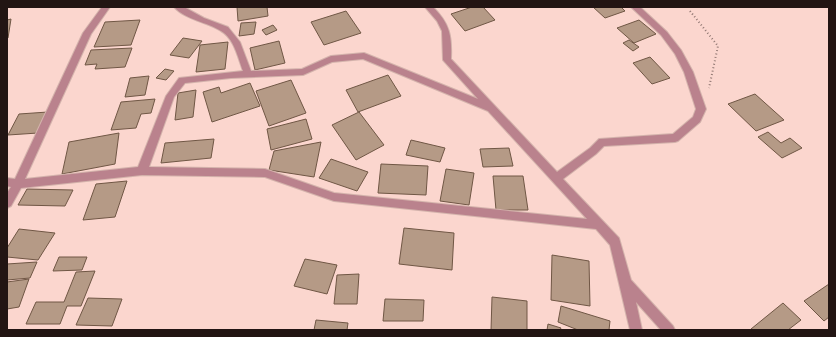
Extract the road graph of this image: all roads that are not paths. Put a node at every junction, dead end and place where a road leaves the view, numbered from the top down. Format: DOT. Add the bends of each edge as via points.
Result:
graph roads {
  1 [pos="106,7"];
  2 [pos="178,7"];
  3 [pos="429,7"];
  4 [pos="635,7"];
  5 [pos="248,74"];
  6 [pos="493,109"];
  7 [pos="142,171"];
  8 [pos="557,178"];
  9 [pos="7,182"];
  10 [pos="18,184"];
  11 [pos="7,203"];
  12 [pos="600,225"];
  13 [pos="626,283"];
  14 [pos="636,330"];
  15 [pos="669,330"];
  1 -- 10 [label="street" via="87,33"];
  2 -- 5 [label="street" via="201,20 225,29 236,42"];
  3 -- 6 [label="street" via="440,18 448,35 447,60"];
  4 -- 8 [label="street" via="659,28 678,52 701,109 697,119 675,138 602,142"];
  5 -- 6 [label="street" via="303,72 332,59 364,56"];
  5 -- 7 [label="street" via="182,80 170,96"];
  6 -- 8 [label="street"];
  7 -- 10 [label="street"];
  7 -- 12 [label="street" via="266,173 334,197"];
  8 -- 12 [label="street"];
  9 -- 10 [label="street"];
  10 -- 11 [label="street"];
  12 -- 13 [label="street" via="615,242"];
  13 -- 14 [label="street"];
  13 -- 15 [label="street"];
}
